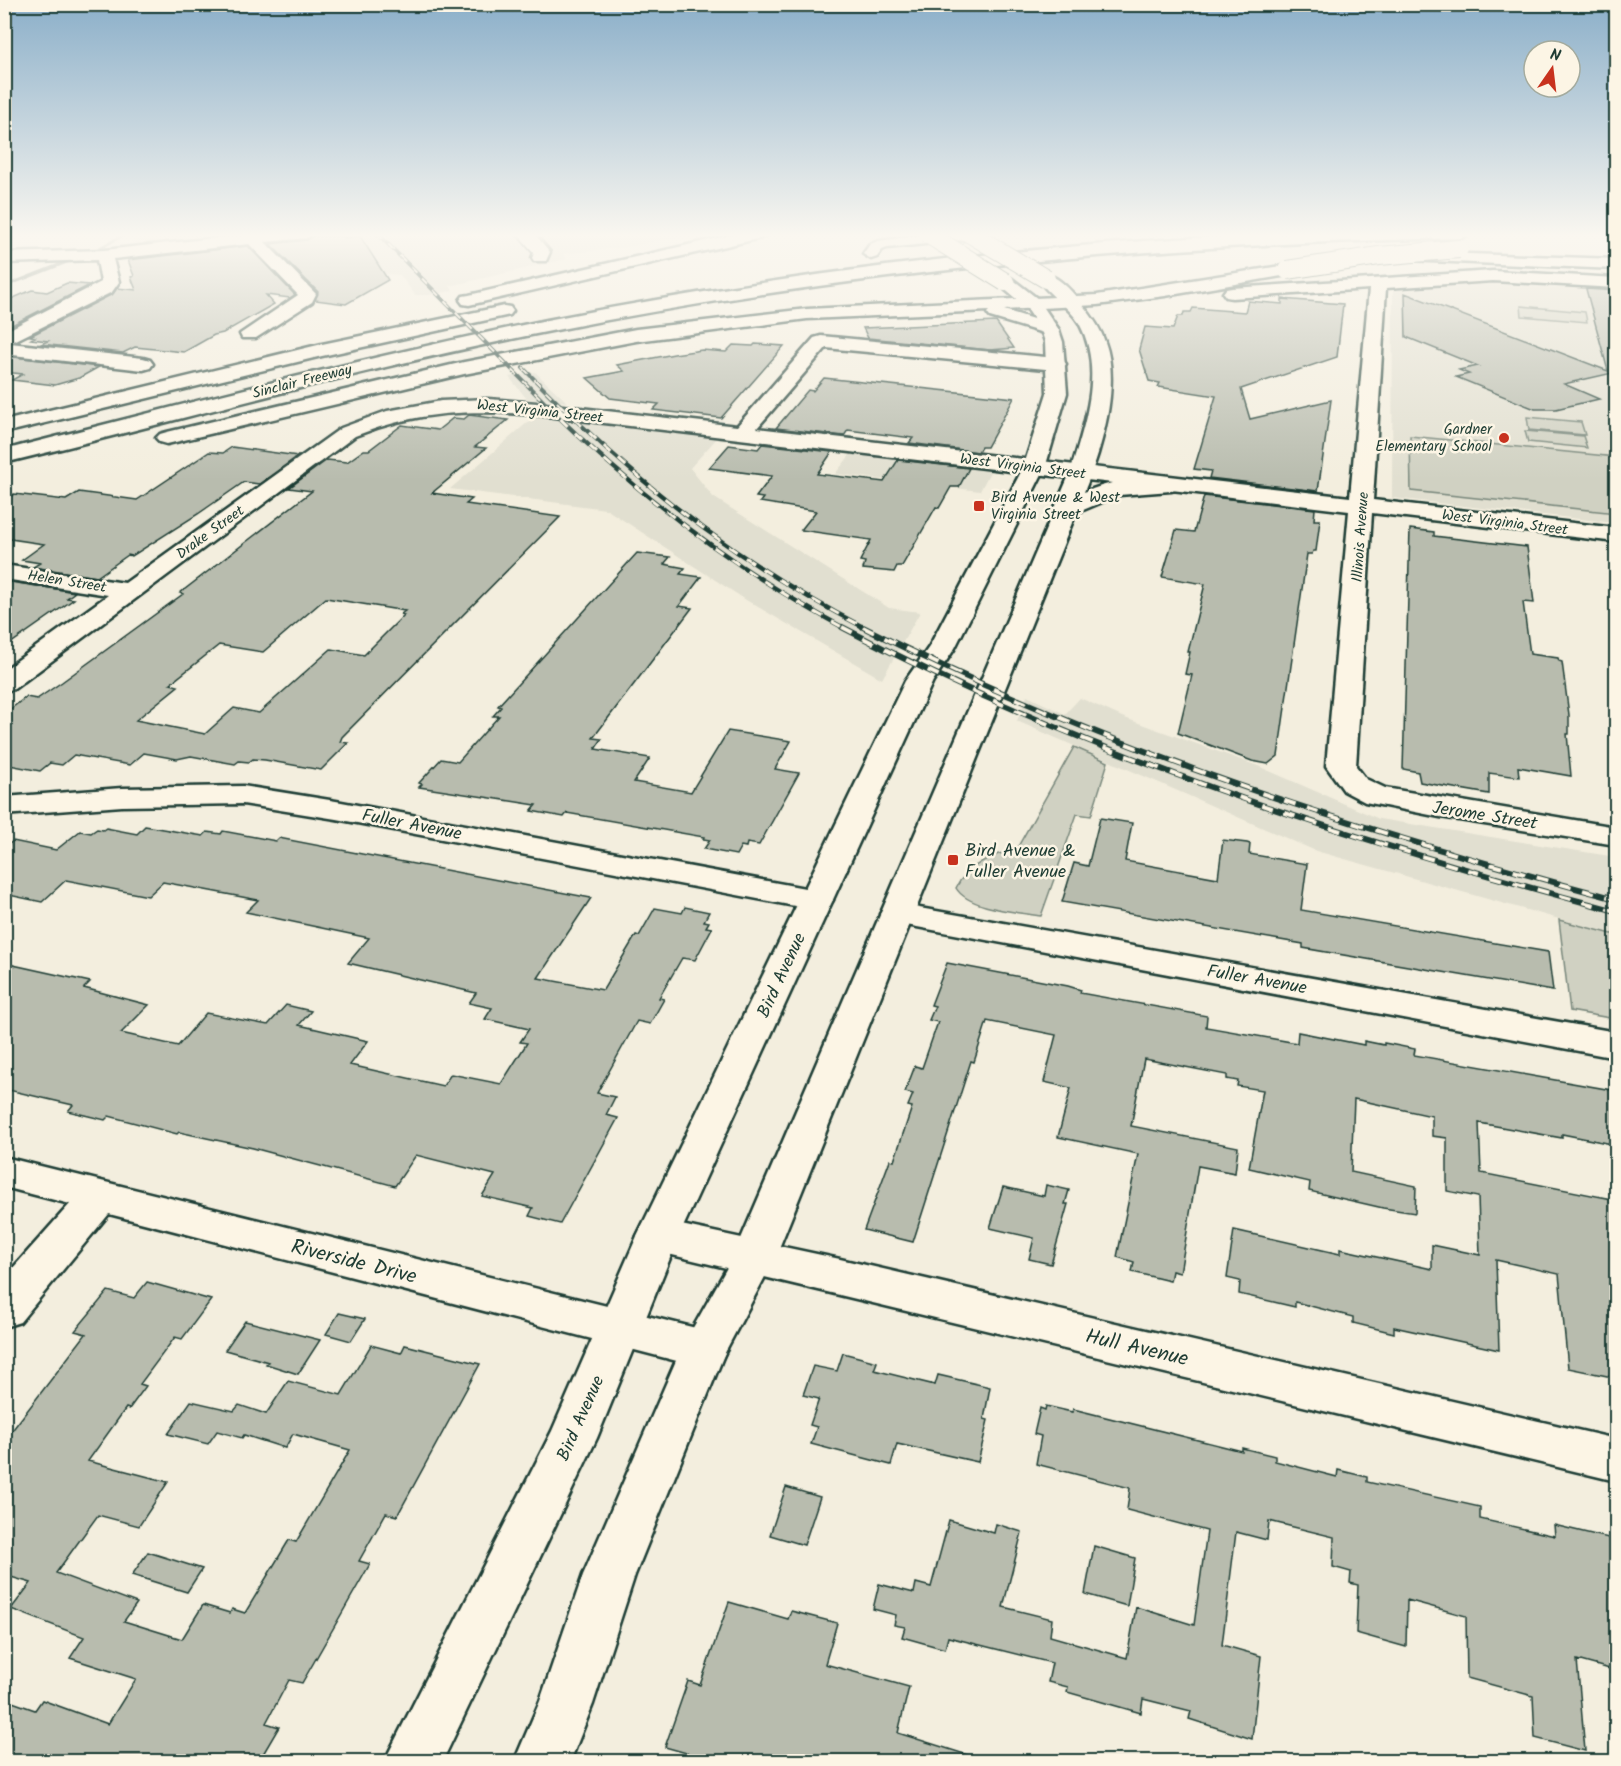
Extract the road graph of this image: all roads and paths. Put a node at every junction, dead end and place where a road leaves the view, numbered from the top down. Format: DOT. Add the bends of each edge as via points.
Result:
graph roads {
  1 [pos="51,315"];
  2 [pos="278,315"];
  3 [pos="402,315"];
  4 [pos="484,315"];
  5 [pos="602,315"];
  6 [pos="794,315"];
  7 [pos="1009,315"];
  8 [pos="1040,315"];
  9 [pos="1084,315"];
  10 [pos="1094,315"];
  11 [pos="1376,315"];
  12 [pos="1087,319"];
  13 [pos="1050,330"];
  14 [pos="249,334"];
  15 [pos="4,339"];
  16 [pos="4,348"];
  17 [pos="143,364"];
  18 [pos="1056,364"];
  19 [pos="214,376"];
  20 [pos="429,408"];
  21 [pos="4,427"];
  22 [pos="741,434"];
  23 [pos="151,442"];
  24 [pos="4,457"];
  25 [pos="72,460"];
  26 [pos="1034,468"];
  27 [pos="1081,473"];
  28 [pos="4,475"];
  29 [pos="1171,484"];
  30 [pos="1362,506"];
  31 [pos="1065,510"];
  32 [pos="1617,535"];
  33 [pos="4,572"];
  34 [pos="130,591"];
  35 [pos="4,683"];
  36 [pos="1355,785"];
  37 [pos="4,806"];
  38 [pos="1617,836"];
  39 [pos="816,900"];
  40 [pos="897,914"];
  41 [pos="1617,1045"];
  42 [pos="4,1172"];
  43 [pos="101,1196"];
  44 [pos="658,1236"];
  45 [pos="754,1258"];
  46 [pos="4,1309"];
  47 [pos="619,1328"];
  48 [pos="704,1349"];
  49 [pos="1617,1460"];
  50 [pos="412,1761"];
  51 [pos="542,1761"];
  1 -- 15 [label="main road"];
  2 -- 14 [label="main road"];
  3 -- 19 [label="main road" via="240,356"];
  4 -- 19 [label="main road, Sinclair Freeway"];
  5 -- 24 [label="main road, Sinclair Freeway" via="347,369"];
  6 -- 23 [label="main road" via="601,341 464,368"];
  7 -- 13 [label="main road"];
  8 -- 13 [label="main road, Bird Avenue"];
  9 -- 12 [label="main road"];
  10 -- 12 [label="main road"];
  11 -- 30 [label="main road, Illinois Avenue"];
  12 -- 27 [label="main road" via="1100,356 1102,384"];
  13 -- 18 [label="main road, Bird Avenue"];
  16 -- 17 [label="main road"];
  18 -- 22 [label="main road" via="821,342"];
  18 -- 26 [label="main road, Bird Avenue" via="1057,393"];
  19 -- 21 [label="main road, Sinclair Freeway"];
  20 -- 22 [label="main road, West Virginia Street" via="463,404 504,406"];
  20 -- 34 [label="main road, Drake Street" via="373,421 348,432"];
  22 -- 26 [label="main road, West Virginia Street"];
  25 -- 28 [label="main road"];
  26 -- 27 [label="main road, West Virginia Street"];
  26 -- 39 [label="main road, Bird Avenue" via="942,648 919,681"];
  27 -- 29 [label="main road, West Virginia Street"];
  27 -- 31 [label="main road"];
  29 -- 30 [label="main road, West Virginia Street"];
  29 -- 31 [label="main road" via="1109,490"];
  30 -- 32 [label="main road, West Virginia Street"];
  30 -- 36 [label="main road, Illinois Avenue" via="1341,766"];
  31 -- 40 [label="main road"];
  33 -- 34 [label="main road, Helen Street"];
  34 -- 35 [label="main road, Drake Street"];
  36 -- 38 [label="main road, Jerome Street" via="1376,795 1440,808"];
  37 -- 39 [label="main road, Fuller Avenue" via="122,797 243,795"];
  39 -- 44 [label="main road, Bird Avenue"];
  40 -- 41 [label="main road, Fuller Avenue"];
  40 -- 45 [label="main road"];
  42 -- 43 [label="main road, Riverside Drive"];
  43 -- 46 [label="main road"];
  43 -- 47 [label="main road, Riverside Drive"];
  44 -- 45 [label="main road, Hull Avenue"];
  44 -- 47 [label="main road, Bird Avenue"];
  45 -- 48 [label="main road"];
  45 -- 49 [label="main road, Hull Avenue"];
  47 -- 48 [label="main road, Riverside Drive"];
  47 -- 50 [label="main road, Bird Avenue" via="573,1438"];
  48 -- 51 [label="main road" via="609,1575 566,1704"];
}
